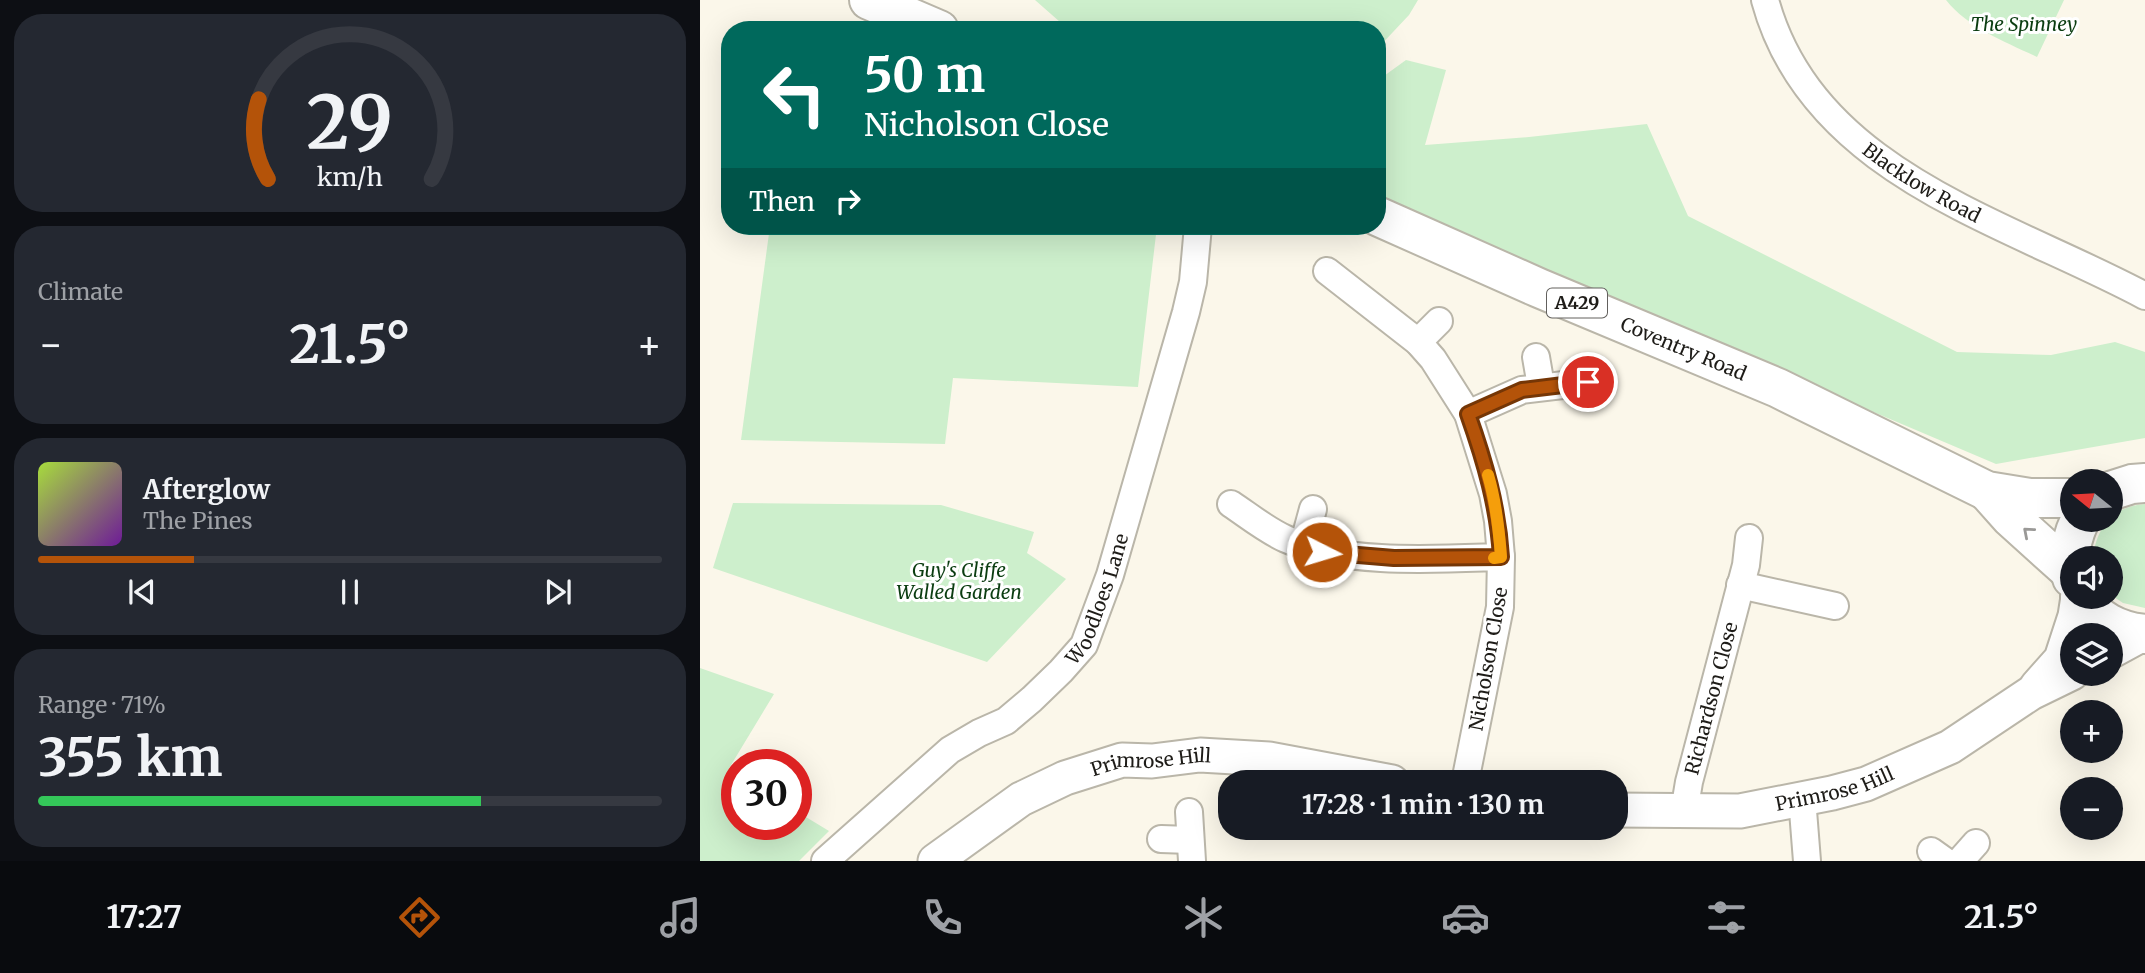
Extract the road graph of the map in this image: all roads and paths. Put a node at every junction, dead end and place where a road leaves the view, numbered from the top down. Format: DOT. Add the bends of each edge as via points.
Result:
graph roads {
  1 [pos="869,0"];
  2 [pos="1765,0"];
  3 [pos="918,21"];
  4 [pos="1386,220"];
  5 [pos="1197,235"];
  6 [pos="1327,271"];
  7 [pos="2145,296"];
  8 [pos="1438,321"];
  9 [pos="1418,342"];
  10 [pos="1536,357"];
  11 [pos="1588,382"];
  12 [pos="1541,386"];
  13 [pos="1468,414"];
  14 [pos="1987,491"];
  15 [pos="2060,498"];
  16 [pos="1231,504"];
  17 [pos="1313,509"];
  18 [pos="1749,538"];
  19 [pos="1303,546"];
  20 [pos="1501,557"];
  21 [pos="2060,570"];
  22 [pos="1741,585"];
  23 [pos="1835,606"];
  24 [pos="2075,609"];
  25 [pos="2089,609"];
  26 [pos="2144,634"];
  27 [pos="2123,645"];
  28 [pos="2060,679"];
  29 [pos="2031,694"];
  30 [pos="1328,770"];
  31 [pos="1468,770"];
  32 [pos="1802,798"];
  33 [pos="1628,810"];
  34 [pos="1189,812"];
  35 [pos="1684,812"];
  36 [pos="1161,839"];
  37 [pos="1191,850"];
  38 [pos="825,861"];
  39 [pos="935,861"];
  40 [pos="1807,861"];
  1 -- 3 [label="main road"];
  2 -- 7 [label="street, Blacklow Road" via="1777,35 1805,85 1824,110 1876,157 1941,196"];
  4 -- 14 [label="main road, Coventry Road / A429" via="1778,388"];
  5 -- 38 [label="street, Woodloes Lane" via="1183,325 1110,575 1084,645 1006,722 950,750"];
  6 -- 9 [label="street, Nicholson Close"];
  8 -- 9 [label="street"];
  9 -- 13 [label="street, Nicholson Close"];
  10 -- 12 [label="street"];
  11 -- 12 [label="street"];
  12 -- 13 [label="street"];
  13 -- 20 [label="street, Nicholson Close" via="1493,494"];
  14 -- 15 [label="main road, Coventry Road" via="2030,499"];
  21 -- 14 [label="main road, Coventry Road, one-way"];
  16 -- 19 [label="street" via="1269,531"];
  17 -- 19 [label="street"];
  18 -- 22 [label="street, Richardson Close"];
  19 -- 20 [label="street" via="1394,558"];
  20 -- 31 [label="street, Nicholson Close" via="1497,631"];
  22 -- 23 [label="street"];
  22 -- 35 [label="street, Richardson Close"];
  24 -- 29 [label="street, Primrose Hill" via="2061,659"];
  25 -- 26 [label="main road, Coventry Road" via="2123,631"];
  26 -- 27 [label="street"];
  28 -- 29 [label="street, Primrose Hill"];
  29 -- 32 [label="street, Primrose Hill" via="1950,747 1901,771 1847,790"];
  30 -- 39 [label="street, Primrose Hill" via="1269,759 1200,755 1122,760 1065,778 1021,799"];
  32 -- 35 [label="street, Primrose Hill" via="1740,811"];
  32 -- 40 [label="street"];
  33 -- 35 [label="street, Primrose Hill"];
  34 -- 37 [label="street"];
  36 -- 37 [label="street"];
}
